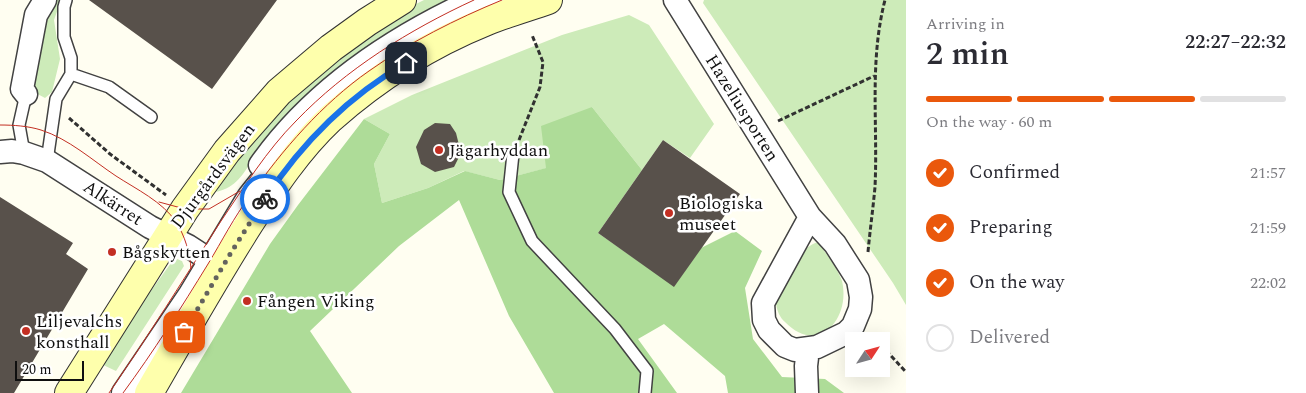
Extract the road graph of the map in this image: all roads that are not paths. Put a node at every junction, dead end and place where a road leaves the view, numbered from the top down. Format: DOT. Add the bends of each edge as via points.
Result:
graph roads {
  1 [pos="45,0"];
  2 [pos="66,0"];
  3 [pos="402,0"];
  4 [pos="474,0"];
  5 [pos="502,0"];
  6 [pos="548,0"];
  7 [pos="675,0"];
  8 [pos="71,74"];
  9 [pos="26,94"];
  10 [pos="151,117"];
  11 [pos="0,152"];
  12 [pos="24,152"];
  13 [pos="513,154"];
  14 [pos="47,161"];
  15 [pos="810,216"];
  16 [pos="168,236"];
  17 [pos="210,261"];
  18 [pos="808,349"];
  19 [pos="69,393"];
  20 [pos="109,393"];
  21 [pos="124,393"];
  22 [pos="149,393"];
  23 [pos="645,393"];
  24 [pos="807,393"];
  1 -- 9 [label="street" via="36,15 22,89"];
  2 -- 8 [label="lane" via="64,37 71,58"];
  3 -- 16 [label="street, Djurgårdsvägen" via="338,43 279,92 226,151"];
  4 -- 17 [label="street, Djurgårdsvägen" via="378,52 295,121 268,154"];
  5 -- 17 [label="street, Djurgårdsvägen" via="459,18 414,43 369,71 335,98 249,196"];
  6 -- 17 [label="street, Djurgårdsvägen" via="454,35 389,73 358,96 329,120"];
  7 -- 15 [label="street, Hazeliusporten"];
  8 -- 10 [label="lane" via="109,87"];
  8 -- 14 [label="lane" via="56,99"];
  9 -- 12 [label="lane" via="19,126"];
  11 -- 12 [label="street, Alkärret"];
  12 -- 14 [label="street, Alkärret"];
  13 -- 23 [label="lane" via="510,192 532,241 615,329 646,371"];
  14 -- 16 [label="street, Alkärret"];
  15 -- 18 [label="street" via="766,296 763,309 766,325 782,343 795,350"];
  15 -- 18 [label="street, Hazeliusporten" via="858,280 861,297 857,318 846,333"];
  16 -- 17 [label="street, Alkärret"];
  16 -- 19 [label="street, Djurgårdsvägen"];
  17 -- 20 [label="street, Djurgårdsvägen"];
  17 -- 21 [label="street, Djurgårdsvägen"];
  17 -- 22 [label="street, Djurgårdsvägen"];
  18 -- 24 [label="street"];
}
